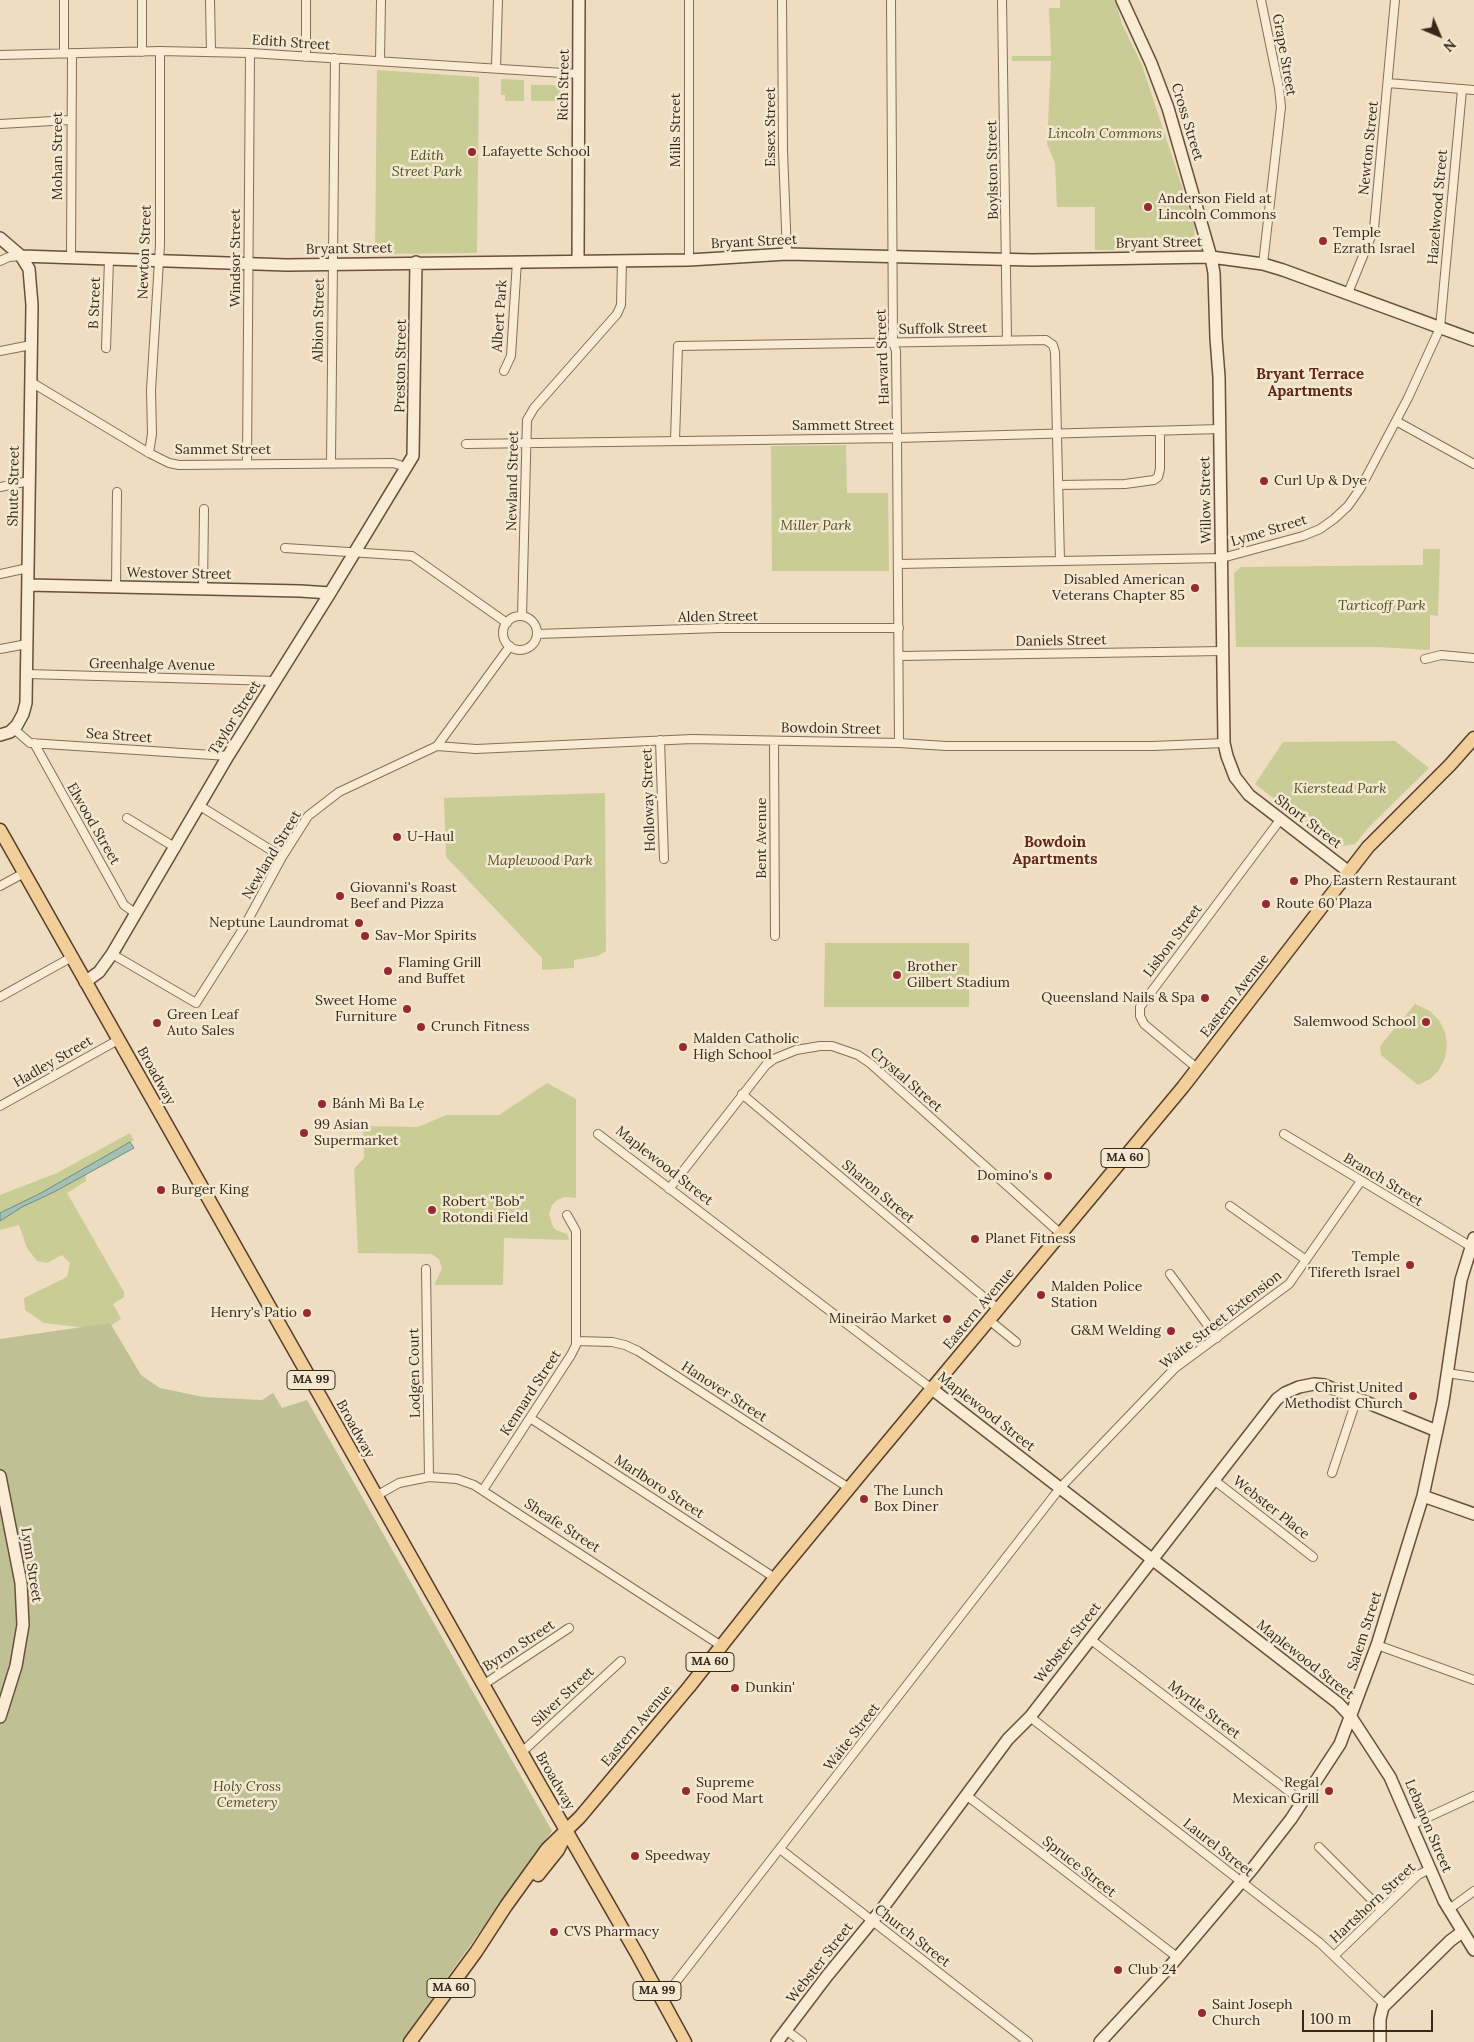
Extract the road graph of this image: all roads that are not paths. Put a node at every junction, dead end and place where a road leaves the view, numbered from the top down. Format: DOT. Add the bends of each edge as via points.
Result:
graph roads {
  1 [pos="64,0"];
  2 [pos="142,0"];
  3 [pos="210,0"];
  4 [pos="306,0"];
  5 [pos="381,0"];
  6 [pos="498,0"];
  7 [pos="580,0"];
  8 [pos="689,0"];
  9 [pos="782,0"];
  10 [pos="890,0"];
  11 [pos="1002,0"];
  12 [pos="1122,0"];
  13 [pos="1261,0"];
  14 [pos="1395,0"];
  15 [pos="142,52"];
  16 [pos="160,52"];
  17 [pos="211,52"];
  18 [pos="68,53"];
  19 [pos="250,53"];
  20 [pos="0,55"];
  21 [pos="306,57"];
  22 [pos="335,58"];
  23 [pos="380,61"];
  24 [pos="496,68"];
  25 [pos="579,74"];
  26 [pos="1388,83"];
  27 [pos="1462,90"];
  28 [pos="1474,90"];
  29 [pos="70,120"];
  30 [pos="0,124"];
  31 [pos="0,238"];
  32 [pos="786,254"];
  33 [pos="22,256"];
  34 [pos="1211,257"];
  35 [pos="71,258"];
  36 [pos="893,258"];
  37 [pos="1007,258"];
  38 [pos="109,260"];
  39 [pos="689,260"];
  40 [pos="0,261"];
  41 [pos="517,261"];
  42 [pos="578,261"];
  43 [pos="622,261"];
  44 [pos="159,262"];
  45 [pos="416,262"];
  46 [pos="332,264"];
  47 [pos="1263,264"];
  48 [pos="249,265"];
  49 [pos="1348,293"];
  50 [pos="1440,328"];
  51 [pos="1007,340"];
  52 [pos="1474,340"];
  53 [pos="893,342"];
  54 [pos="31,345"];
  55 [pos="106,348"];
  56 [pos="0,351"];
  57 [pos="504,371"];
  58 [pos="31,382"];
  59 [pos="1396,421"];
  60 [pos="1220,429"];
  61 [pos="1160,432"];
  62 [pos="1058,434"];
  63 [pos="897,438"];
  64 [pos="675,440"];
  65 [pos="526,442"];
  66 [pos="466,444"];
  67 [pos="148,453"];
  68 [pos="331,462"];
  69 [pos="247,463"];
  70 [pos="1474,464"];
  71 [pos="406,467"];
  72 [pos="29,481"];
  73 [pos="1058,485"];
  74 [pos="0,487"];
  75 [pos="117,492"];
  76 [pos="204,508"];
  77 [pos="285,548"];
  78 [pos="354,552"];
  79 [pos="1222,558"];
  80 [pos="1060,561"];
  81 [pos="898,564"];
  82 [pos="28,568"];
  83 [pos="0,574"];
  84 [pos="28,585"];
  85 [pos="116,587"];
  86 [pos="203,590"];
  87 [pos="330,593"];
  88 [pos="522,616"];
  89 [pos="507,623"];
  90 [pos="899,628"];
  91 [pos="537,634"];
  92 [pos="27,644"];
  93 [pos="510,646"];
  94 [pos="0,649"];
  95 [pos="1223,651"];
  96 [pos="899,656"];
  97 [pos="1474,658"];
  98 [pos="1425,659"];
  99 [pos="27,674"];
  100 [pos="276,680"];
  101 [pos="14,729"];
  102 [pos="0,735"];
  103 [pos="1474,738"];
  104 [pos="660,740"];
  105 [pos="774,740"];
  106 [pos="899,742"];
  107 [pos="34,743"];
  108 [pos="1224,743"];
  109 [pos="437,746"];
  110 [pos="228,756"];
  111 [pos="200,806"];
  112 [pos="127,818"];
  113 [pos="1280,820"];
  114 [pos="0,830"];
  115 [pos="176,848"];
  116 [pos="282,857"];
  117 [pos="664,859"];
  118 [pos="1349,872"];
  119 [pos="24,873"];
  120 [pos="0,886"];
  121 [pos="135,913"];
  122 [pos="775,936"];
  123 [pos="112,954"];
  124 [pos="72,958"];
  125 [pos="85,982"];
  126 [pos="0,997"];
  127 [pos="118,1040"];
  128 [pos="1198,1069"];
  129 [pos="742,1094"];
  130 [pos="0,1106"];
  131 [pos="598,1134"];
  132 [pos="1284,1134"];
  133 [pos="1361,1182"];
  134 [pos="669,1190"];
  135 [pos="1230,1206"];
  136 [pos="567,1215"];
  137 [pos="1061,1234"];
  138 [pos="1472,1242"];
  139 [pos="1306,1260"];
  140 [pos="426,1269"];
  141 [pos="1170,1274"];
  142 [pos="998,1309"];
  143 [pos="989,1320"];
  144 [pos="1217,1338"];
  145 [pos="576,1341"];
  146 [pos="1016,1342"];
  147 [pos="1447,1373"];
  148 [pos="1474,1377"];
  149 [pos="932,1388"];
  150 [pos="1357,1398"];
  151 [pos="530,1418"];
  152 [pos="1437,1431"];
  153 [pos="1332,1473"];
  154 [pos="0,1476"];
  155 [pos="429,1477"];
  156 [pos="1214,1480"];
  157 [pos="849,1488"];
  158 [pos="1060,1488"];
  159 [pos="483,1490"];
  160 [pos="376,1496"];
  161 [pos="1423,1496"];
  162 [pos="1474,1514"];
  163 [pos="1313,1557"];
  164 [pos="1153,1560"];
  165 [pos="775,1578"];
  166 [pos="569,1628"];
  167 [pos="1090,1639"];
  168 [pos="1376,1645"];
  169 [pos="722,1646"];
  170 [pos="621,1661"];
  171 [pos="1474,1680"];
  172 [pos="483,1684"];
  173 [pos="1030,1716"];
  174 [pos="0,1717"];
  175 [pos="1352,1717"];
  176 [pos="522,1752"];
  177 [pos="966,1795"];
  178 [pos="1474,1796"];
  179 [pos="1303,1802"];
  180 [pos="1411,1825"];
  181 [pos="567,1832"];
  182 [pos="1319,1847"];
  183 [pos="780,1850"];
  184 [pos="1430,1869"];
  185 [pos="1242,1882"];
  186 [pos="1474,1891"];
  187 [pos="1382,1910"];
  188 [pos="1448,1910"];
  189 [pos="872,1921"];
  190 [pos="1462,1932"];
  191 [pos="1474,1950"];
  192 [pos="1334,1956"];
  193 [pos="1177,1958"];
  194 [pos="662,2000"];
  195 [pos="1385,2005"];
  196 [pos="786,2030"];
  197 [pos="410,2042"];
  198 [pos="685,2042"];
  199 [pos="777,2042"];
  200 [pos="802,2042"];
  201 [pos="1028,2042"];
  202 [pos="1100,2042"];
  203 [pos="1380,2042"];
  1 -- 18 [label="street, Mohan Street"];
  2 -- 15 [label="street"];
  3 -- 17 [label="street"];
  4 -- 21 [label="street"];
  5 -- 23 [label="street"];
  6 -- 24 [label="street"];
  7 -- 25 [label="main road, Rich Street"];
  8 -- 39 [label="street, Mills Street"];
  9 -- 32 [label="street, Essex Street"];
  10 -- 36 [label="street, Harvard Street"];
  11 -- 37 [label="street, Boylston Street"];
  12 -- 34 [label="main road, Cross Street" via="1162,91"];
  13 -- 47 [label="street, Grape Street" via="1281,108"];
  14 -- 26 [label="street, Newton Street"];
  15 -- 16 [label="street, Edith Street"];
  15 -- 18 [label="street, Edith Street"];
  16 -- 17 [label="street, Edith Street"];
  16 -- 44 [label="street, Newton Street"];
  17 -- 19 [label="street, Edith Street"];
  18 -- 20 [label="street, Edith Street"];
  18 -- 29 [label="street, Mohan Street"];
  19 -- 21 [label="street, Edith Street"];
  19 -- 48 [label="street, Windsor Street"];
  21 -- 22 [label="street, Edith Street"];
  22 -- 23 [label="street, Edith Street"];
  22 -- 46 [label="street, Albion Street"];
  23 -- 24 [label="street, Edith Street"];
  24 -- 25 [label="street, Edith Street"];
  25 -- 42 [label="main road, Rich Street"];
  26 -- 27 [label="street"];
  26 -- 49 [label="street, Newton Street" via="1374,229"];
  27 -- 28 [label="street"];
  27 -- 50 [label="street, Hazelwood Street"];
  29 -- 30 [label="street"];
  29 -- 35 [label="street, Mohan Street"];
  31 -- 33 [label="main road, Shute Street"];
  32 -- 36 [label="main road, Bryant Street"];
  32 -- 39 [label="main road, Bryant Street"];
  33 -- 35 [label="main road, Bryant Street"];
  33 -- 40 [label="street"];
  33 -- 54 [label="main road, Shute Street" via="32,285"];
  34 -- 37 [label="main road, Bryant Street"];
  34 -- 47 [label="main road, Bryant Street"];
  34 -- 60 [label="main road, Willow Street" via="1215,283"];
  35 -- 38 [label="main road, Bryant Street"];
  36 -- 37 [label="main road, Bryant Street"];
  36 -- 53 [label="street, Harvard Street"];
  37 -- 51 [label="street, Boylston Street"];
  38 -- 44 [label="main road, Bryant Street"];
  38 -- 55 [label="street, B Street"];
  39 -- 43 [label="main road, Bryant Street"];
  41 -- 42 [label="main road, Bryant Street"];
  41 -- 45 [label="main road, Bryant Street"];
  41 -- 57 [label="street, Albert Park" via="511,356"];
  42 -- 43 [label="main road, Bryant Street"];
  43 -- 65 [label="street, Newland Street" via="619,311 534,408 528,420"];
  44 -- 48 [label="main road, Bryant Street"];
  44 -- 67 [label="street, Newton Street" via="152,372 152,434"];
  45 -- 46 [label="main road, Bryant Street"];
  45 -- 71 [label="main road, Preston Street" via="414,452"];
  46 -- 48 [label="main road, Bryant Street"];
  46 -- 68 [label="street, Albion Street"];
  47 -- 49 [label="main road, Bryant Street"];
  48 -- 69 [label="street, Windsor Street"];
  49 -- 50 [label="main road, Bryant Street"];
  50 -- 52 [label="main road, Bryant Street"];
  50 -- 59 [label="street, Lyme Street"];
  51 -- 53 [label="street, Suffolk Street"];
  51 -- 62 [label="street, Suffolk Street" via="1043,339 1054,346"];
  53 -- 63 [label="street, Harvard Street" via="896,350"];
  53 -- 64 [label="street, Suffolk Street" via="678,346"];
  54 -- 56 [label="street"];
  54 -- 58 [label="main road, Shute Street"];
  58 -- 67 [label="street, Sammet Street"];
  58 -- 72 [label="main road, Shute Street"];
  59 -- 70 [label="street"];
  59 -- 79 [label="street, Lyme Street" via="1357,493 1334,519 1303,536"];
  60 -- 61 [label="street, Sammett Street"];
  60 -- 79 [label="main road, Willow Street"];
  61 -- 62 [label="street, Sammett Street"];
  61 -- 73 [label="street" via="1160,469 1154,480"];
  62 -- 63 [label="street, Sammett Street"];
  62 -- 73 [label="street, Suffolk Street"];
  63 -- 64 [label="street, Sammett Street"];
  63 -- 81 [label="street, Harvard Street"];
  64 -- 65 [label="street, Sammett Street"];
  65 -- 66 [label="street, Sammett Street"];
  65 -- 88 [label="street, Newland Street"];
  67 -- 69 [label="street, Sammet Street" via="179,465"];
  68 -- 69 [label="street, Sammet Street"];
  68 -- 71 [label="street, Sammet Street" via="393,463"];
  71 -- 78 [label="main road, Taylor Street"];
  72 -- 74 [label="street"];
  72 -- 82 [label="main road, Shute Street"];
  73 -- 80 [label="street, Suffolk Street"];
  75 -- 85 [label="street"];
  76 -- 86 [label="street"];
  77 -- 78 [label="street"];
  78 -- 87 [label="main road, Taylor Street"];
  78 -- 89 [label="street" via="412,556"];
  79 -- 80 [label="street, Lyme Street"];
  79 -- 95 [label="main road, Willow Street"];
  80 -- 81 [label="street, Lyme Street"];
  81 -- 90 [label="street, Harvard Street"];
  82 -- 83 [label="street"];
  82 -- 84 [label="main road, Shute Street"];
  84 -- 85 [label="main road, Westover Street"];
  84 -- 92 [label="main road, Shute Street"];
  85 -- 86 [label="main road, Westover Street"];
  86 -- 87 [label="main road, Westover Street"];
  87 -- 100 [label="main road, Taylor Street"];
  88 -- 89 [label="street"];
  88 -- 91 [label="street" via="533,622"];
  89 -- 93 [label="street" via="504,635"];
  90 -- 91 [label="street, Alden Street" via="719,628"];
  90 -- 96 [label="street, Harvard Street"];
  91 -- 93 [label="street" via="533,643 524,649"];
  92 -- 94 [label="street"];
  92 -- 99 [label="main road, Shute Street"];
  93 -- 109 [label="street, Newland Street"];
  95 -- 96 [label="street, Daniels Street"];
  95 -- 108 [label="main road, Willow Street"];
  96 -- 106 [label="street, Harvard Street"];
  97 -- 98 [label="street" via="1441,655"];
  99 -- 100 [label="street, Greenhalge Avenue"];
  99 -- 101 [label="main road, Shute Street" via="24,708"];
  100 -- 110 [label="main road, Taylor Street"];
  101 -- 102 [label="main road"];
  101 -- 107 [label="street"];
  103 -- 118 [label="main road, Eastern Avenue / MA 60" via="1384,830"];
  104 -- 105 [label="street, Bowdoin Street"];
  104 -- 109 [label="street, Bowdoin Street" via="476,749"];
  104 -- 117 [label="street, Holloway Street"];
  105 -- 106 [label="street, Bowdoin Street"];
  105 -- 122 [label="street, Bent Avenue"];
  106 -- 108 [label="street, Bowdoin Street" via="946,746"];
  107 -- 110 [label="street, Sea Street"];
  107 -- 121 [label="street, Elwood Street" via="124,905"];
  108 -- 113 [label="main road, Short Street" via="1239,784"];
  109 -- 116 [label="street, Newland Street" via="339,792 321,804 308,816"];
  110 -- 111 [label="main road, Taylor Street"];
  111 -- 115 [label="main road, Taylor Street"];
  111 -- 116 [label="street"];
  112 -- 115 [label="street"];
  113 -- 118 [label="main road, Short Street"];
  113 -- 128 [label="street, Lisbon Street" via="1140,1007 1144,1024"];
  114 -- 119 [label="main road, Broadway / MA 99"];
  115 -- 121 [label="main road, Taylor Street"];
  116 -- 123 [label="street, Newland Street" via="243,929 196,1003"];
  118 -- 128 [label="main road, Eastern Avenue / MA 60"];
  119 -- 120 [label="street"];
  119 -- 124 [label="main road, Broadway / MA 99"];
  121 -- 123 [label="main road, Taylor Street"];
  123 -- 125 [label="main road, Taylor Street" via="99,972"];
  124 -- 125 [label="main road, Broadway / MA 99"];
  124 -- 126 [label="street"];
  125 -- 127 [label="main road, Broadway / MA 99"];
  127 -- 130 [label="street, Hadley Street"];
  127 -- 160 [label="main road, Broadway / MA 99"];
  128 -- 137 [label="main road, Eastern Avenue / MA 60"];
  129 -- 134 [label="street, Crystal Street"];
  129 -- 137 [label="street, Crystal Street" via="774,1059 796,1050 832,1046 858,1055"];
  129 -- 142 [label="street, Sharon Street"];
  131 -- 134 [label="street, Maplewood Street"];
  132 -- 133 [label="street, Branch Street"];
  133 -- 138 [label="street, Branch Street"];
  133 -- 139 [label="street, Waite Street Extension"];
  134 -- 149 [label="street, Maplewood Street"];
  135 -- 139 [label="street"];
  136 -- 145 [label="street, Kennard Street" via="576,1231"];
  137 -- 142 [label="main road, Eastern Avenue / MA 60"];
  138 -- 147 [label="main road, Salem Street" via="1461,1280"];
  139 -- 144 [label="street, Waite Street Extension" via="1284,1289"];
  140 -- 155 [label="street, Lodgen Court"];
  141 -- 144 [label="street"];
  142 -- 143 [label="main road, Eastern Avenue / MA 60"];
  143 -- 146 [label="street"];
  143 -- 149 [label="main road, Eastern Avenue / MA 60"];
  144 -- 158 [label="street, Waite Street Extension" via="1173,1370"];
  145 -- 151 [label="street, Kennard Street" via="571,1355"];
  145 -- 157 [label="street, Hanover Street" via="612,1342 638,1351"];
  147 -- 148 [label="street"];
  147 -- 152 [label="main road, Salem Street"];
  149 -- 157 [label="main road, Eastern Avenue / MA 60"];
  149 -- 158 [label="main road, Maplewood Street"];
  150 -- 152 [label="main road, Webster Street"];
  150 -- 153 [label="street"];
  150 -- 156 [label="main road, Webster Street" via="1319,1385 1289,1390 1277,1400"];
  151 -- 159 [label="street, Kennard Street"];
  151 -- 165 [label="street, Marlboro Street"];
  152 -- 161 [label="main road, Salem Street"];
  154 -- 174 [label="main road, Lynn Street" via="21,1583 23,1625 16,1666"];
  155 -- 159 [label="street, Sheafe Street" via="457,1479"];
  155 -- 160 [label="street, Sheafe Street" via="410,1479"];
  156 -- 163 [label="street, Webster Place"];
  156 -- 164 [label="main road, Webster Street"];
  157 -- 165 [label="main road, Eastern Avenue / MA 60"];
  158 -- 164 [label="main road, Maplewood Street"];
  158 -- 183 [label="street, Waite Street"];
  159 -- 169 [label="street, Sheafe Street"];
  160 -- 172 [label="main road, Broadway / MA 99"];
  161 -- 162 [label="main road"];
  161 -- 168 [label="main road, Salem Street"];
  164 -- 167 [label="main road, Webster Street"];
  164 -- 175 [label="main road, Maplewood Street"];
  165 -- 169 [label="main road, Eastern Avenue / MA 60"];
  166 -- 172 [label="street, Byron Street"];
  167 -- 173 [label="main road, Webster Street"];
  167 -- 179 [label="street, Myrtle Street"];
  168 -- 171 [label="street"];
  168 -- 175 [label="main road, Salem Street"];
  169 -- 181 [label="main road, Eastern Avenue / MA 60"];
  170 -- 176 [label="street, Silver Street"];
  172 -- 176 [label="main road, Broadway / MA 99"];
  173 -- 177 [label="main road, Webster Street" via="1008,1739"];
  173 -- 185 [label="street, Laurel Street"];
  175 -- 179 [label="main road, Salem Street" via="1340,1744"];
  175 -- 180 [label="main road, Lebanon Street" via="1390,1777"];
  176 -- 181 [label="main road, Broadway / MA 99"];
  177 -- 189 [label="main road, Webster Street"];
  177 -- 193 [label="street, Spruce Street"];
  178 -- 180 [label="street"];
  179 -- 185 [label="main road, Salem Street"];
  180 -- 184 [label="main road, Lebanon Street"];
  181 -- 194 [label="main road, Broadway / MA 99"];
  181 -- 197 [label="main road, Eastern Avenue / MA 60" via="558,1850 490,1933"];
  182 -- 187 [label="street"];
  183 -- 189 [label="street, Church Street"];
  183 -- 194 [label="street, Waite Street"];
  184 -- 187 [label="street, Hartshorn Street" via="1420,1873"];
  184 -- 188 [label="main road, Lebanon Street"];
  185 -- 192 [label="street, Laurel Street"];
  185 -- 193 [label="main road, Salem Street"];
  186 -- 188 [label="street"];
  187 -- 192 [label="street, Hartshorn Street"];
  188 -- 190 [label="main road, Lebanon Street"];
  189 -- 196 [label="main road, Webster Street"];
  189 -- 201 [label="street, Church Street"];
  190 -- 191 [label="main road, Lebanon Street"];
  190 -- 195 [label="main road"];
  192 -- 195 [label="street, Laurel Street"];
  193 -- 202 [label="main road, Salem Street"];
  194 -- 198 [label="main road, Broadway / MA 99"];
  195 -- 203 [label="main road" via="1380,2019"];
  196 -- 199 [label="main road, Webster Street"];
  196 -- 200 [label="street"];
}
